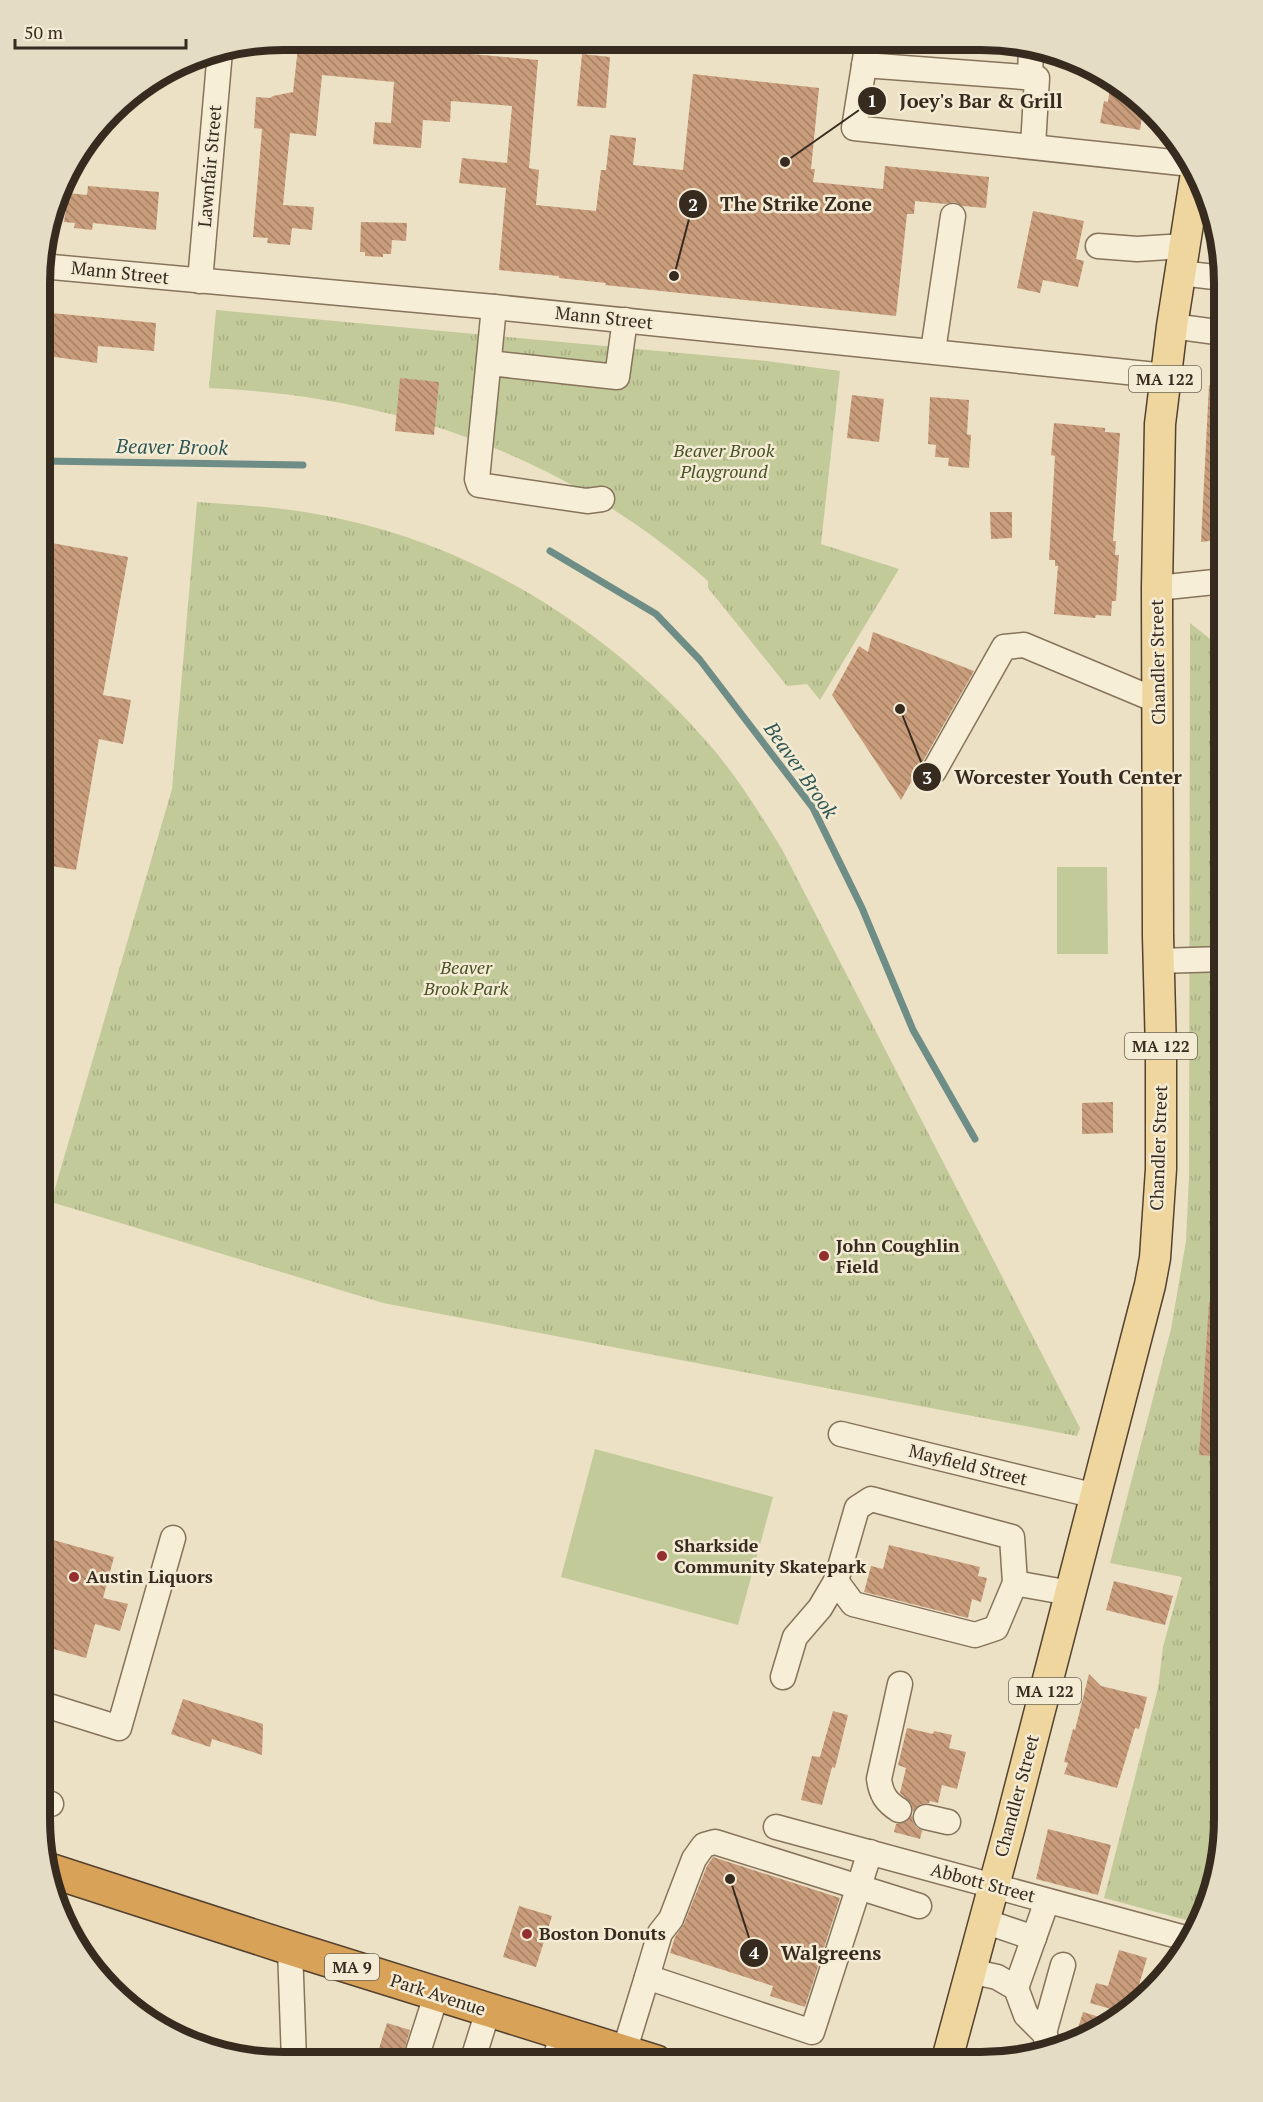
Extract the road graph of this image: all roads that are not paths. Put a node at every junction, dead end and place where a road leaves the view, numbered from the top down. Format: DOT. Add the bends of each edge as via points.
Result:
graph roads {
  1 [pos="866,50"];
  2 [pos="1031,55"];
  3 [pos="219,58"];
  4 [pos="864,65"];
  5 [pos="1030,78"];
  6 [pos="1033,146"];
  7 [pos="1180,163"];
  8 [pos="1194,188"];
  9 [pos="953,216"];
  10 [pos="1098,246"];
  11 [pos="1182,259"];
  12 [pos="50,267"];
  13 [pos="1213,274"];
  14 [pos="200,281"];
  15 [pos="494,307"];
  16 [pos="625,320"];
  17 [pos="1172,326"];
  18 [pos="1214,332"];
  19 [pos="933,351"];
  20 [pos="489,363"];
  21 [pos="1166,376"];
  22 [pos="602,499"];
  23 [pos="1214,582"];
  24 [pos="1157,588"];
  25 [pos="1158,701"];
  26 [pos="934,771"];
  27 [pos="1214,959"];
  28 [pos="1158,962"];
  29 [pos="841,1434"];
  30 [pos="1096,1496"];
  31 [pos="173,1538"];
  32 [pos="836,1581"];
  33 [pos="1015,1583"];
  34 [pos="1070,1593"];
  35 [pos="783,1677"];
  36 [pos="900,1684"];
  37 [pos="50,1706"];
  38 [pos="899,1810"];
  39 [pos="776,1827"];
  40 [pos="870,1852"];
  41 [pos="55,1872"];
  42 [pos="860,1887"];
  43 [pos="993,1887"];
  44 [pos="1047,1901"];
  45 [pos="919,1906"];
  46 [pos="984,1921"];
  47 [pos="1181,1937"];
  48 [pos="1034,1938"];
  49 [pos="290,1948"];
  50 [pos="1063,1965"];
  51 [pos="970,1971"];
  52 [pos="647,1977"];
  53 [pos="1016,1988"];
  54 [pos="437,1994"];
  55 [pos="488,2011"];
  56 [pos="1047,2041"];
  57 [pos="559,2047"];
  58 [pos="294,2052"];
  59 [pos="418,2052"];
  60 [pos="475,2052"];
  61 [pos="624,2052"];
  62 [pos="949,2052"];
  1 -- 4 [label="street"];
  2 -- 5 [label="street"];
  3 -- 14 [label="street, Lawnfair Street"];
  4 -- 5 [label="street"];
  4 -- 6 [label="street" via="854,128"];
  5 -- 6 [label="street" via="1037,78"];
  6 -- 7 [label="street"];
  8 -- 11 [label="main road, Chandler Street / MA 122"];
  9 -- 19 [label="street"];
  10 -- 11 [label="street"];
  11 -- 13 [label="street"];
  11 -- 17 [label="main road, Chandler Street / MA 122"];
  12 -- 14 [label="street, Mann Street"];
  14 -- 15 [label="street, Mann Street"];
  15 -- 16 [label="street, Mann Street"];
  15 -- 20 [label="street"];
  16 -- 19 [label="street, Mann Street"];
  16 -- 20 [label="street" via="617,377"];
  17 -- 18 [label="street"];
  17 -- 21 [label="main road, Chandler Street / MA 122"];
  19 -- 21 [label="street, Mann Street"];
  20 -- 22 [label="street" via="479,485 586,501"];
  21 -- 24 [label="main road, Chandler Street / MA 122" via="1160,424"];
  23 -- 24 [label="street"];
  24 -- 25 [label="main road, Chandler Street / MA 122"];
  25 -- 26 [label="street" via="1024,645 1004,647"];
  25 -- 28 [label="main road, Chandler Street / MA 122"];
  27 -- 28 [label="street"];
  28 -- 30 [label="main road, Chandler Street / MA 122" via="1161,1169 1155,1258"];
  29 -- 30 [label="street, Mayfield Street"];
  30 -- 34 [label="main road, Chandler Street / MA 122"];
  31 -- 37 [label="street" via="119,1728"];
  32 -- 33 [label="street" via="853,1604 975,1635 996,1628"];
  32 -- 33 [label="street" via="857,1508 871,1499 1012,1537"];
  32 -- 35 [label="street" via="820,1608 795,1637"];
  33 -- 34 [label="street"];
  34 -- 43 [label="main road, Chandler Street / MA 122"];
  36 -- 38 [label="street" via="879,1779 888,1804"];
  39 -- 40 [label="street, Abbott Street"];
  40 -- 42 [label="street"];
  40 -- 43 [label="street, Abbott Street"];
  41 -- 49 [label="highway, Park Avenue / MA 9"];
  42 -- 45 [label="street"];
  42 -- 52 [label="street" via="716,1842 704,1845 694,1859 671,1919 660,1933"];
  42 -- 52 [label="street" via="812,2032"];
  43 -- 44 [label="street, Abbott Street"];
  43 -- 46 [label="main road, Chandler Street / MA 122"];
  44 -- 47 [label="street, Abbott Street"];
  44 -- 48 [label="street"];
  46 -- 48 [label="street"];
  46 -- 51 [label="main road, Chandler Street / MA 122"];
  48 -- 53 [label="street"];
  49 -- 54 [label="highway, Park Avenue / MA 9"];
  49 -- 58 [label="street"];
  50 -- 56 [label="street"];
  51 -- 53 [label="street" via="997,1977"];
  51 -- 62 [label="main road, Chandler Street / MA 122"];
  52 -- 61 [label="street"];
  53 -- 56 [label="street" via="1026,2015"];
  54 -- 55 [label="highway, Park Avenue / MA 9"];
  54 -- 59 [label="street"];
  55 -- 57 [label="highway, Park Avenue / MA 9"];
  55 -- 60 [label="street"];
  57 -- 61 [label="highway, Park Avenue / MA 9"];
}
